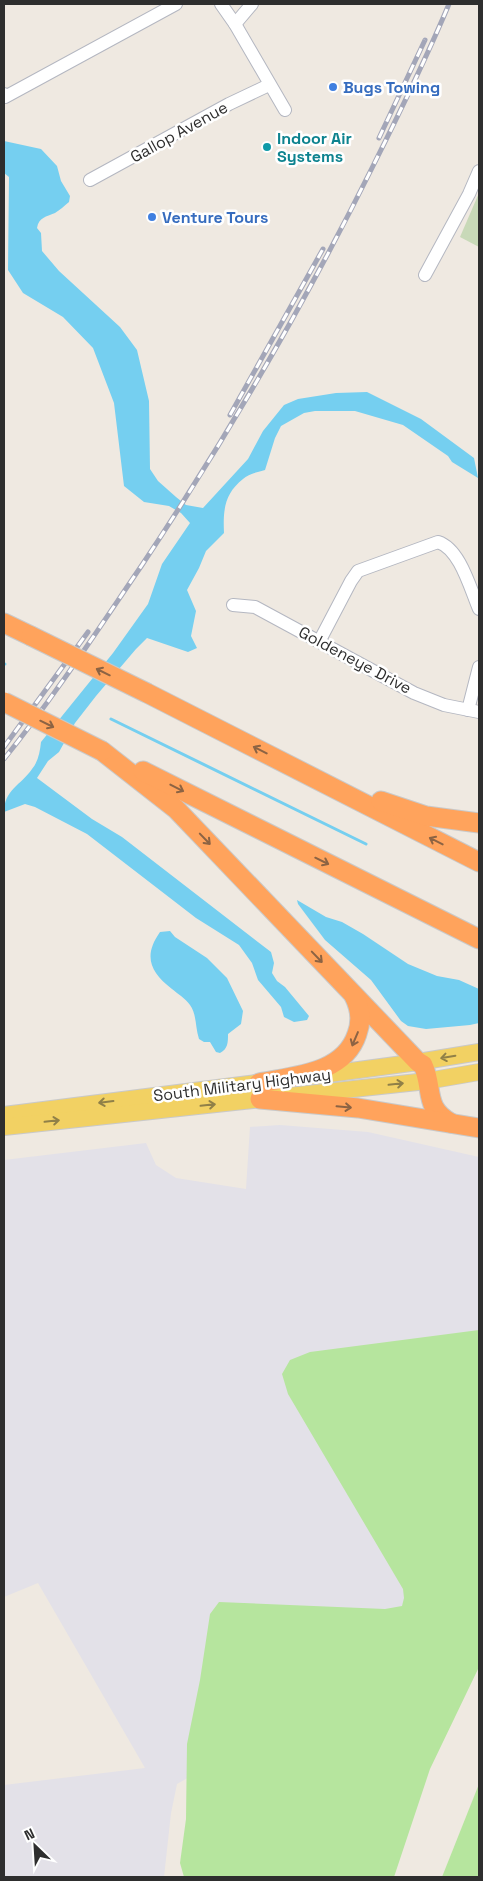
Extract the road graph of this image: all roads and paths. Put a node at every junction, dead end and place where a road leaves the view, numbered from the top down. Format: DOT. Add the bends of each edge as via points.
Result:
graph roads {
  1 [pos="176,4"];
  2 [pos="221,4"];
  3 [pos="252,4"];
  4 [pos="236,24"];
  5 [pos="269,85"];
  6 [pos="5,95"];
  7 [pos="285,110"];
  8 [pos="479,171"];
  9 [pos="90,180"];
  10 [pos="425,275"];
  11 [pos="233,605"];
  12 [pos="479,609"];
  13 [pos="4,623"];
  14 [pos="320,640"];
  15 [pos="479,667"];
  16 [pos="4,702"];
  17 [pos="473,711"];
  18 [pos="102,751"];
  19 [pos="284,763"];
  20 [pos="479,823"];
  21 [pos="479,862"];
  22 [pos="479,939"];
  23 [pos="352,993"];
  24 [pos="479,1052"];
  25 [pos="418,1062"];
  26 [pos="479,1072"];
  27 [pos="427,1081"];
  28 [pos="260,1091"];
  29 [pos="141,1105"];
  30 [pos="4,1115"];
  31 [pos="451,1123"];
  32 [pos="4,1127"];
  33 [pos="479,1128"];
  1 -- 6 [label="street"];
  2 -- 4 [label="street"];
  3 -- 4 [label="street"];
  4 -- 5 [label="street"];
  5 -- 7 [label="street"];
  5 -- 9 [label="street, Gallop Avenue"];
  8 -- 10 [label="street"];
  11 -- 14 [label="street, Goldeneye Drive" via="255,607"];
  12 -- 14 [label="street" via="459,561 452,550 438,542 358,572"];
  19 -- 13 [label="highway, one-way, bridge"];
  14 -- 17 [label="street, Goldeneye Drive" via="414,692 444,705"];
  15 -- 17 [label="street"];
  16 -- 18 [label="highway, one-way, bridge"];
  18 -- 22 [label="highway, one-way"];
  18 -- 23 [label="highway, one-way" via="176,809"];
  19 -- 20 [label="highway" via="413,813"];
  21 -- 19 [label="highway, one-way"];
  23 -- 25 [label="highway"];
  23 -- 28 [label="highway, one-way" via="360,1019 355,1042 345,1054 327,1067"];
  24 -- 25 [label="main road, South Military Highway, one-way"];
  25 -- 27 [label="highway" via="423,1065"];
  25 -- 28 [label="main road, South Military Highway"];
  26 -- 27 [label="main road, South Military Highway"];
  28 -- 27 [label="main road, South Military Highway, one-way"];
  27 -- 31 [label="highway" via="431,1103"];
  28 -- 29 [label="main road, South Military Highway"];
  28 -- 31 [label="highway, one-way"];
  29 -- 30 [label="main road, South Military Highway, one-way"];
  32 -- 29 [label="main road, South Military Highway, one-way"];
  31 -- 33 [label="highway"];
}
